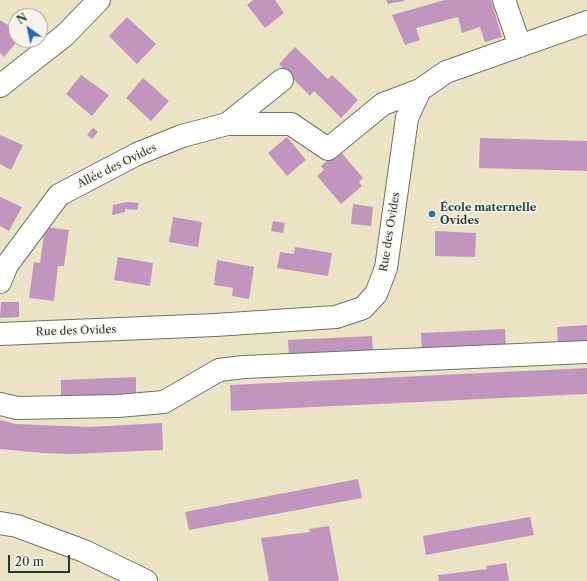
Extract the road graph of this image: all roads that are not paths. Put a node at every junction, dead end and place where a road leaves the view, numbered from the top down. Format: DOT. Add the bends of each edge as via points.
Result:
graph roads {
  1 [pos="99,0"];
  2 [pos="504,0"];
  3 [pos="587,22"];
  4 [pos="520,46"];
  5 [pos="282,80"];
  6 [pos="0,86"];
  7 [pos="420,90"];
  8 [pos="227,124"];
  9 [pos="0,282"];
  10 [pos="0,334"];
  11 [pos="587,352"];
  12 [pos="0,404"];
  13 [pos="0,523"];
  14 [pos="146,581"];
  1 -- 6 [label="street" via="65,35"];
  2 -- 4 [label="street"];
  3 -- 4 [label="street"];
  4 -- 7 [label="street" via="446,72"];
  5 -- 8 [label="street"];
  7 -- 8 [label="street, Allée des Ovides" via="383,104 328,149 291,124"];
  7 -- 10 [label="street, Rue des Ovides" via="407,118 386,268 376,294 363,308 336,317 207,326"];
  8 -- 9 [label="street, Allée des Ovides" via="182,136 137,154 59,195 7,265"];
  11 -- 12 [label="street" via="244,367 219,370 164,402 118,406 16,408"];
  13 -- 14 [label="street" via="17,526 84,551"];
}
